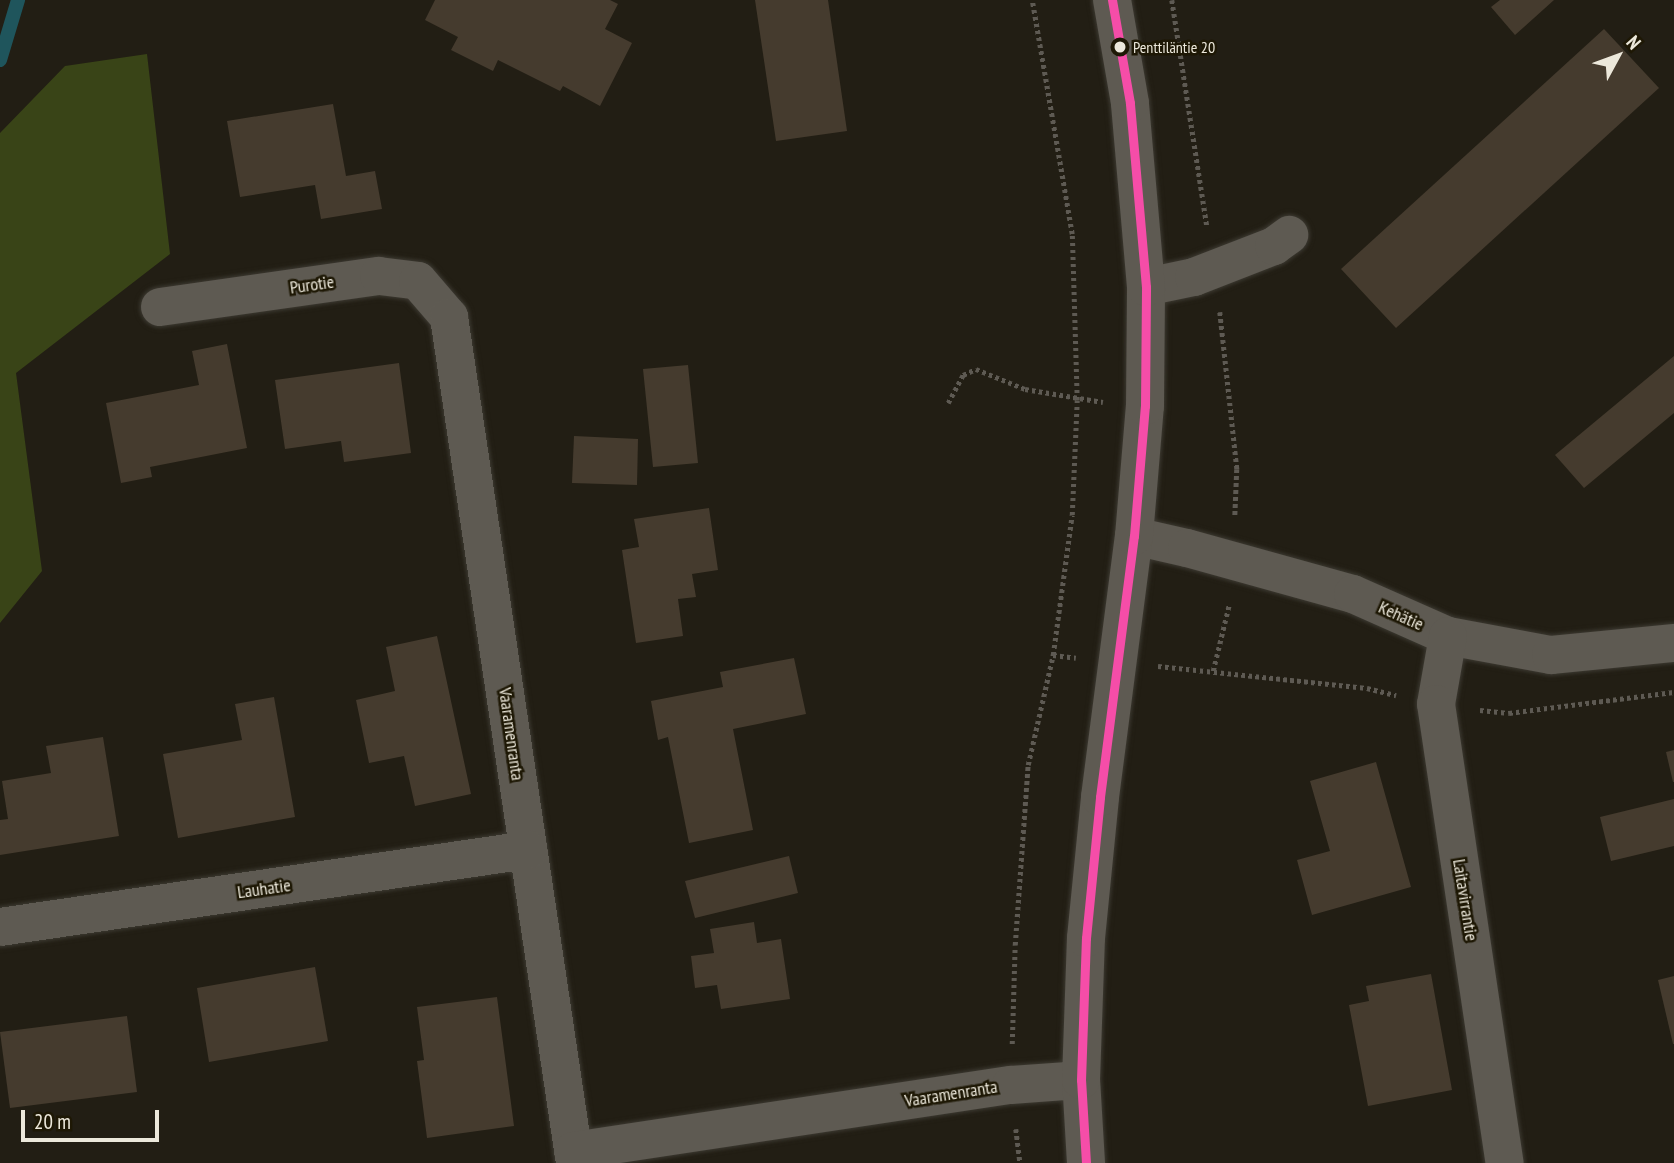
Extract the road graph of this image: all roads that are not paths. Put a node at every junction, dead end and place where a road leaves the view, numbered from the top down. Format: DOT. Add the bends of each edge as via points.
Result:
graph roads {
  1 [pos="1112,0"];
  2 [pos="1289,235"];
  3 [pos="1146,287"];
  4 [pos="160,307"];
  5 [pos="449,317"];
  6 [pos="1134,536"];
  7 [pos="1448,636"];
  8 [pos="1674,643"];
  9 [pos="528,850"];
  10 [pos="0,927"];
  11 [pos="1081,1080"];
  12 [pos="574,1157"];
  13 [pos="1086,1163"];
  14 [pos="1505,1163"];
  1 -- 3 [label="street" via="1130,103"];
  2 -- 3 [label="street" via="1274,246 1194,277"];
  3 -- 6 [label="street" via="1145,406"];
  4 -- 5 [label="street, Purotie" via="379,276 418,281"];
  5 -- 9 [label="street, Vaaramenranta"];
  6 -- 7 [label="street, Kehätie" via="1353,594"];
  6 -- 11 [label="street" via="1086,938"];
  7 -- 8 [label="street, Kehätie" via="1551,655"];
  7 -- 14 [label="street, Laitavirrantie" via="1436,704"];
  9 -- 10 [label="street, Lauhatie"];
  9 -- 12 [label="street, Vaaramenranta"];
  11 -- 12 [label="street, Vaaramenranta" via="1011,1085"];
  11 -- 13 [label="street"];
}
